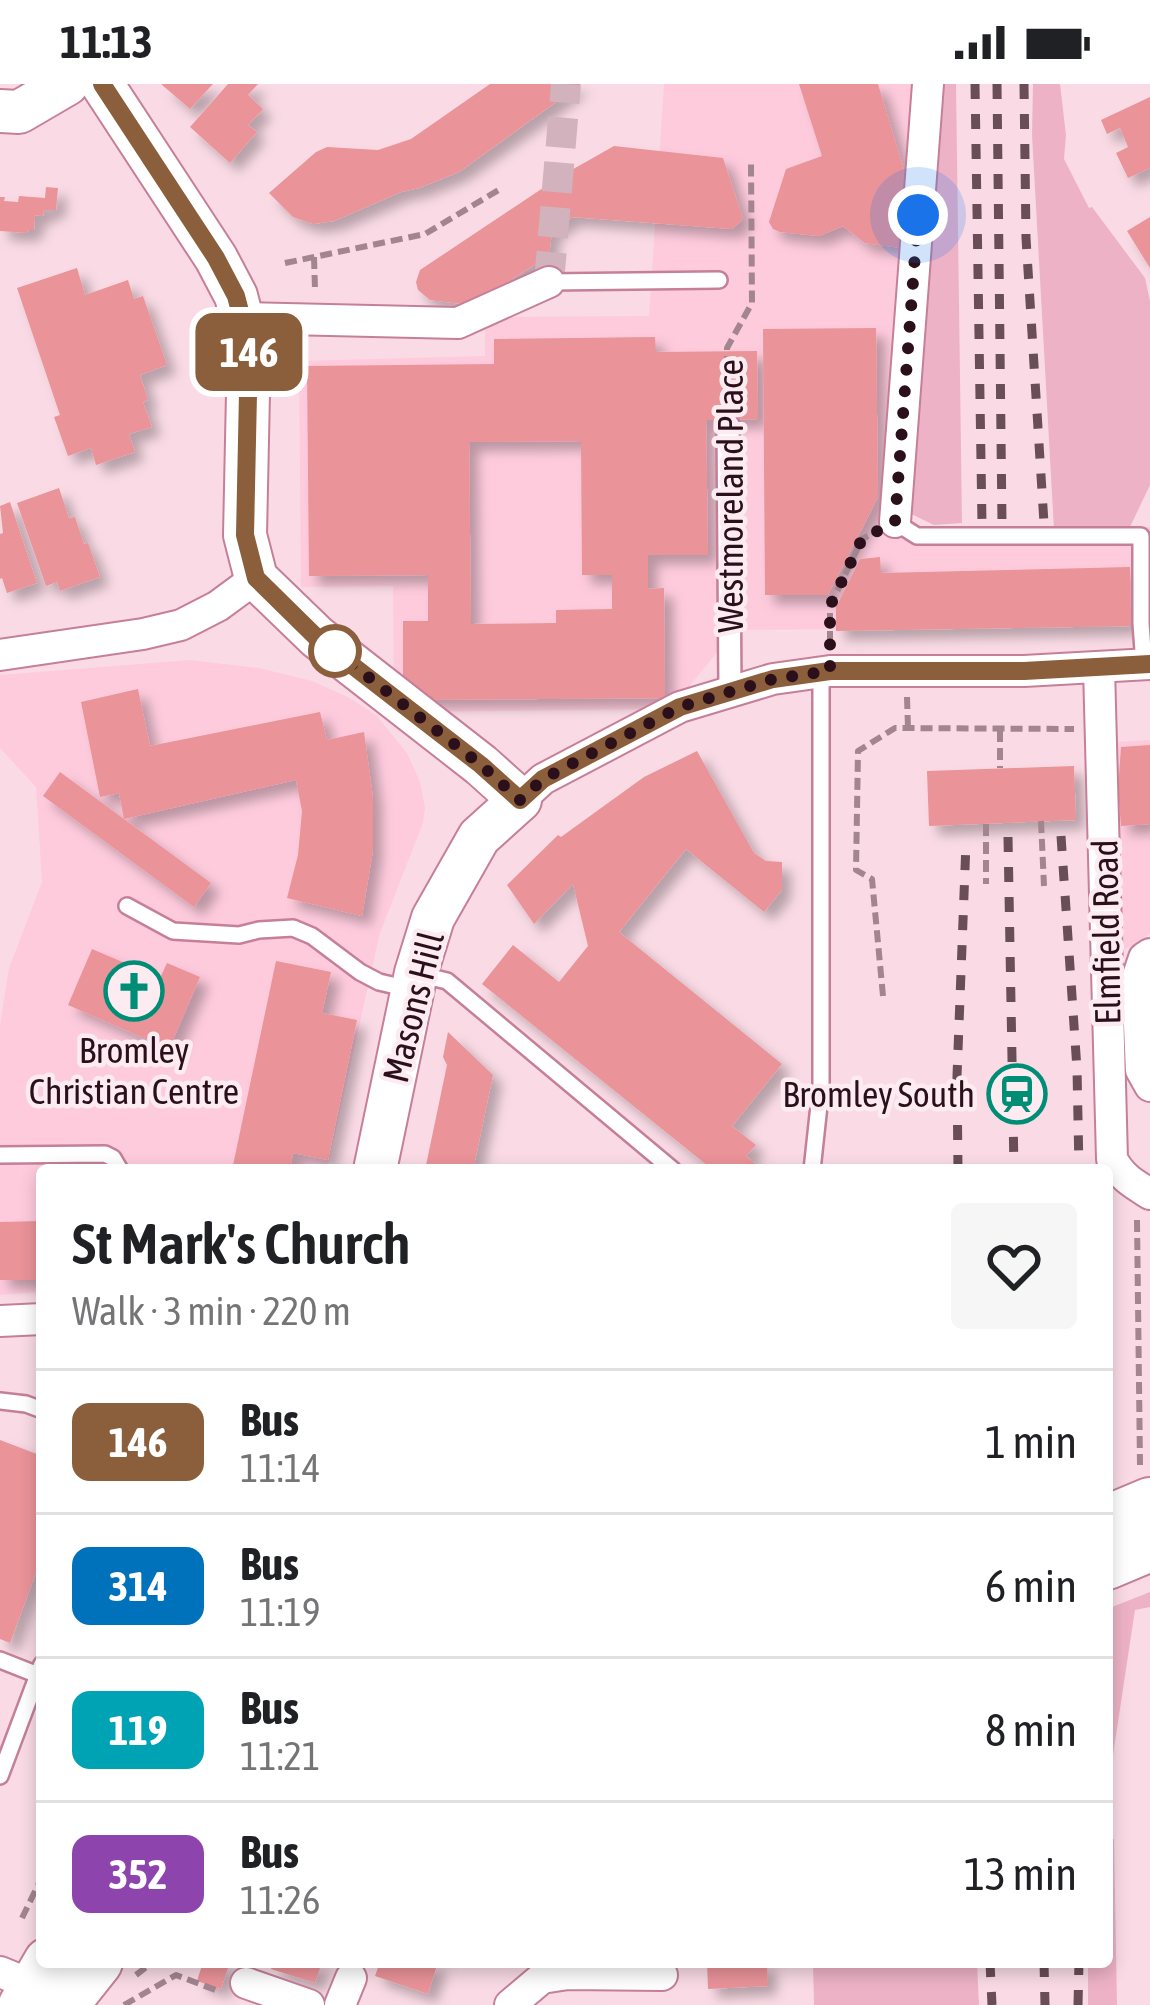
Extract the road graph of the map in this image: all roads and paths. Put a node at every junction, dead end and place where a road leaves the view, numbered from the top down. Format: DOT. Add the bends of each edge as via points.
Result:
graph roads {
  1 [pos="67,84"];
  2 [pos="102,84"];
  3 [pos="928,84"];
  4 [pos="0,111"];
  5 [pos="751,164"];
  6 [pos="502,188"];
  7 [pos="314,257"];
  8 [pos="285,262"];
  9 [pos="719,280"];
  10 [pos="549,281"];
  11 [pos="315,296"];
  12 [pos="242,318"];
  13 [pos="728,425"];
  14 [pos="895,522"];
  15 [pos="256,578"];
  16 [pos="0,655"];
  17 [pos="1147,664"];
  18 [pos="1099,668"];
  19 [pos="826,672"];
  20 [pos="730,690"];
  21 [pos="1000,729"];
  22 [pos="1101,729"];
  23 [pos="1000,768"];
  24 [pos="520,800"];
  25 [pos="1041,821"];
  26 [pos="986,824"];
  27 [pos="986,884"];
  28 [pos="1044,886"];
  29 [pos="127,906"];
  30 [pos="1150,954"];
  31 [pos="414,981"];
  32 [pos="883,996"];
  33 [pos="1150,1086"];
  34 [pos="0,1155"];
  35 [pos="116,1164"];
  36 [pos="376,1164"];
  37 [pos="667,1164"];
  38 [pos="813,1164"];
  39 [pos="1146,1187"];
  40 [pos="1137,1255"];
  41 [pos="36,1319"];
  42 [pos="0,1321"];
  43 [pos="0,1401"];
  44 [pos="36,1408"];
  45 [pos="1145,1487"];
  46 [pos="1113,1515"];
  47 [pos="1150,1547"];
  48 [pos="1113,1562"];
  49 [pos="0,1660"];
  50 [pos="36,1669"];
  51 [pos="36,1681"];
  52 [pos="0,1776"];
  53 [pos="36,1889"];
  54 [pos="22,1918"];
  55 [pos="82,1968"];
  56 [pos="540,1970"];
  57 [pos="663,1981"];
  58 [pos="246,1982"];
  59 [pos="33,1986"];
  60 [pos="124,2005"];
  61 [pos="309,2005"];
  62 [pos="510,2005"];
  1 -- 4 [label="main road" via="19,112"];
  2 -- 12 [label="main road" via="227,276"];
  3 -- 14 [label="street"];
  5 -- 13 [label="path, Westmoreland Place" via="752,303 727,348"];
  6 -- 7 [label="path" via="425,234"];
  7 -- 8 [label="path"];
  7 -- 11 [label="path"];
  9 -- 10 [label="lane"];
  10 -- 12 [label="street" via="458,323"];
  12 -- 15 [label="main road" via="249,346 245,535"];
  13 -- 20 [label="street, Westmoreland Place"];
  14 -- 17 [label="lane" via="917,536 1141,536"];
  14 -- 19 [label="path" via="862,539 830,606"];
  15 -- 16 [label="street" via="181,625"];
  15 -- 24 [label="main road" via="317,638"];
  17 -- 18 [label="street"];
  18 -- 19 [label="street"];
  18 -- 22 [label="street, Elmfield Road"];
  19 -- 20 [label="street"];
  19 -- 38 [label="lane" via="821,1087"];
  20 -- 24 [label="street" via="642,726 543,779"];
  21 -- 22 [label="path"];
  21 -- 23 [label="path"];
  21 -- 32 [label="path" via="895,728 859,751 856,869 872,879"];
  22 -- 39 [label="street, Elmfield Road" via="1112,1160"];
  24 -- 31 [label="main road, Masons Hill" via="469,853 433,918"];
  25 -- 28 [label="path"];
  26 -- 27 [label="path"];
  29 -- 31 [label="lane" via="173,931 293,928 379,982"];
  30 -- 33 [label="street" via="1137,979 1141,1070"];
  31 -- 36 [label="main road, Masons Hill"];
  31 -- 37 [label="lane" via="446,981"];
  34 -- 35 [label="lane" via="105,1154"];
  40 -- 45 [label="path"];
  41 -- 42 [label="street"];
  43 -- 44 [label="lane"];
  45 -- 46 [label="main road"];
  47 -- 48 [label="main road"];
  49 -- 50 [label="lane"];
  51 -- 52 [label="lane"];
  53 -- 54 [label="path"];
  55 -- 59 [label="main road"];
  56 -- 57 [label="street"];
  56 -- 62 [label="street"];
  58 -- 60 [label="path" via="240,2000 176,1976"];
  58 -- 61 [label="street"];
}
